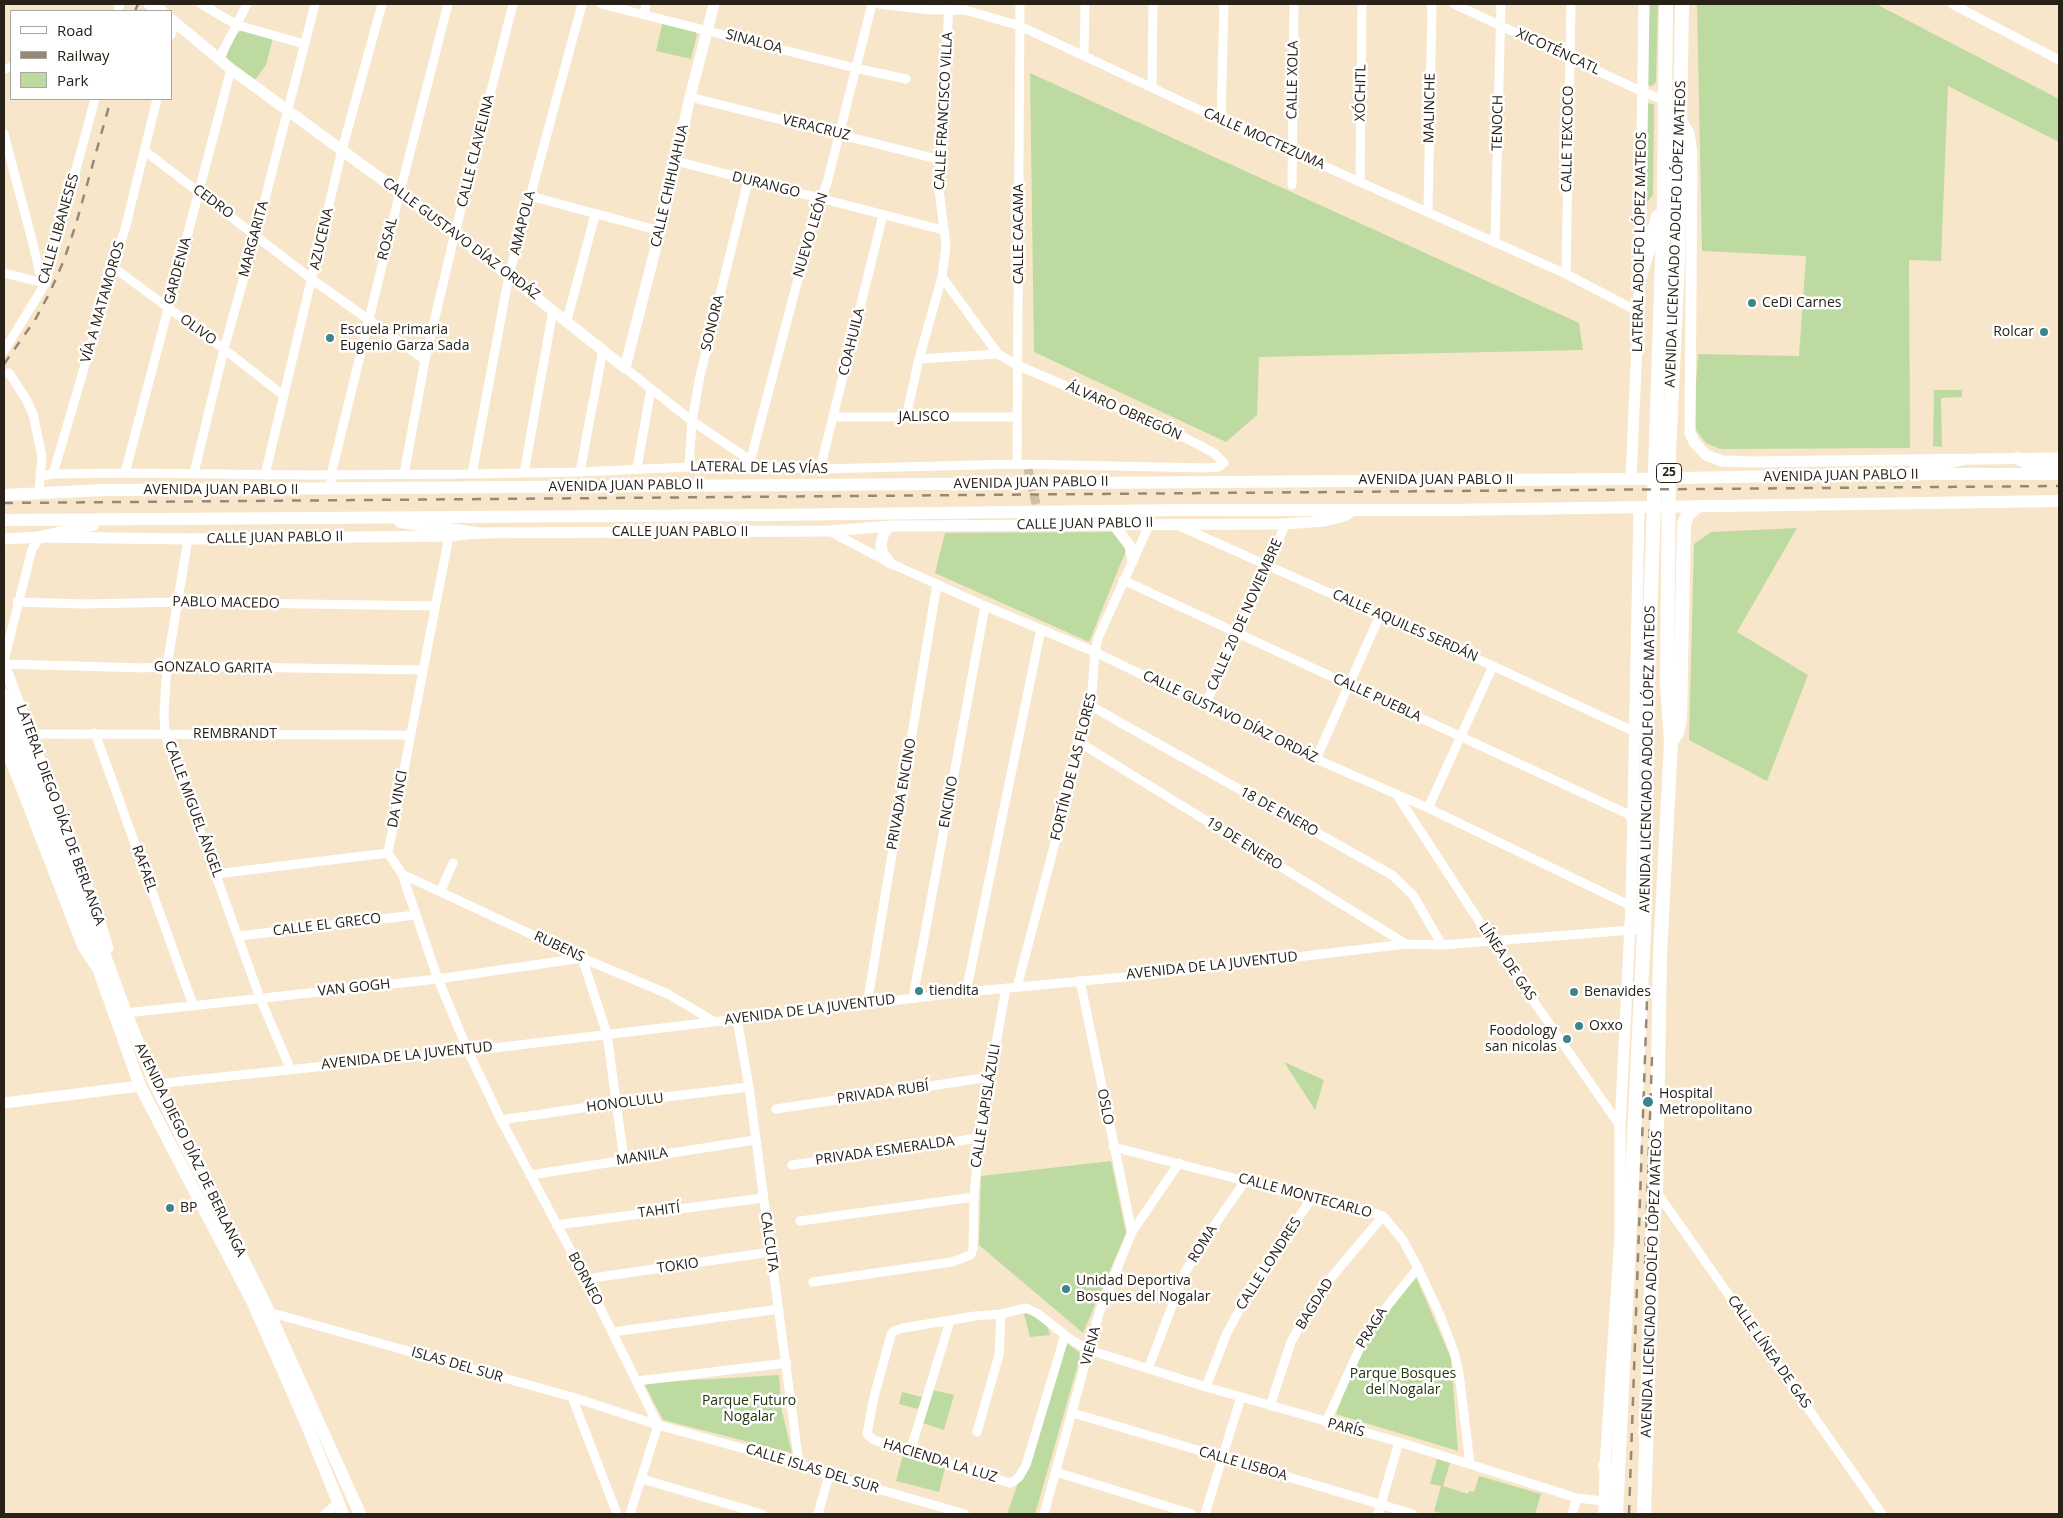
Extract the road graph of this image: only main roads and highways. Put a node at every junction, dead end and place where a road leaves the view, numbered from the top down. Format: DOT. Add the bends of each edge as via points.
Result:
graph roads {
  1 [pos="1666,4"];
  2 [pos="1682,4"];
  3 [pos="1664,200"];
  4 [pos="1640,276"];
  5 [pos="2017,458"];
  6 [pos="1960,460"];
  7 [pos="2059,466"];
  8 [pos="1881,474"];
  9 [pos="2059,474"];
  10 [pos="4,495"];
  11 [pos="2059,502"];
  12 [pos="1696,507"];
  13 [pos="373,516"];
  14 [pos="4,520"];
  15 [pos="109,520"];
  16 [pos="476,533"];
  17 [pos="40,537"];
  18 [pos="4,695"];
  19 [pos="4,722"];
  20 [pos="1671,742"];
  21 [pos="1646,786"];
  22 [pos="1632,816"];
  23 [pos="83,910"];
  24 [pos="104,968"];
  25 [pos="306,1423"];
  26 [pos="1619,1435"];
  27 [pos="1607,1443"];
  28 [pos="337,1461"];
  29 [pos="1605,1466"];
  30 [pos="1617,1487"];
  31 [pos="341,1509"];
  32 [pos="358,1514"];
  33 [pos="1616,1514"];
  34 [pos="1644,1514"];
  1 -- 3 [label="main road, AVENIDA LICENCIADO ADOLFO LÓPEZ MATEOS / 25"];
  2 -- 20 [label="main road, AVENIDA LICENCIADO ADOLFO LÓPEZ MATEOS / 25" via="1678,262 1669,454 1667,685"];
  3 -- 4 [label="main road"];
  3 -- 21 [label="main road, AVENIDA LICENCIADO ADOLFO LÓPEZ MATEOS / 25"];
  5 -- 7 [label="main road" via="2026,464"];
  6 -- 8 [label="main road"];
  8 -- 9 [label="main road, AVENIDA JUAN PABLO II"];
  8 -- 10 [label="main road, AVENIDA JUAN PABLO II" via="1631,479 104,490"];
  11 -- 12 [label="main road, AVENIDA JUAN PABLO II"];
  12 -- 13 [label="main road, AVENIDA JUAN PABLO II"];
  12 -- 20 [label="main road" via="1686,518 1684,534 1680,719"];
  13 -- 15 [label="main road, AVENIDA JUAN PABLO II"];
  13 -- 16 [label="main road"];
  14 -- 15 [label="main road, AVENIDA JUAN PABLO II"];
  15 -- 17 [label="main road"];
  18 -- 23 [label="main road, AVENIDA DIEGO DÍAZ DE BERLANGA"];
  19 -- 23 [label="main road, AVENIDA DIEGO DÍAZ DE BERLANGA"];
  20 -- 34 [label="main road, AVENIDA LICENCIADO ADOLFO LÓPEZ MATEOS / 25" via="1660,955 1656,1191"];
  21 -- 22 [label="main road"];
  21 -- 26 [label="main road, AVENIDA LICENCIADO ADOLFO LÓPEZ MATEOS / 25" via="1644,929"];
  23 -- 24 [label="main road, AVENIDA DIEGO DÍAZ DE BERLANGA"];
  24 -- 25 [label="main road, AVENIDA DIEGO DÍAZ DE BERLANGA" via="140,1086 255,1308"];
  24 -- 28 [label="main road, AVENIDA DIEGO DÍAZ DE BERLANGA" via="155,1084 269,1312"];
  25 -- 28 [label="main road" via="313,1423"];
  25 -- 31 [label="main road, AVENIDA DIEGO DÍAZ DE BERLANGA"];
  26 -- 27 [label="main road"];
  26 -- 30 [label="main road, AVENIDA LICENCIADO ADOLFO LÓPEZ MATEOS / 25"];
  28 -- 32 [label="main road, AVENIDA DIEGO DÍAZ DE BERLANGA"];
  29 -- 30 [label="main road"];
  30 -- 33 [label="main road, AVENIDA LICENCIADO ADOLFO LÓPEZ MATEOS / 25"];
  31 -- 32 [label="main road" via="347,1504"];
}
